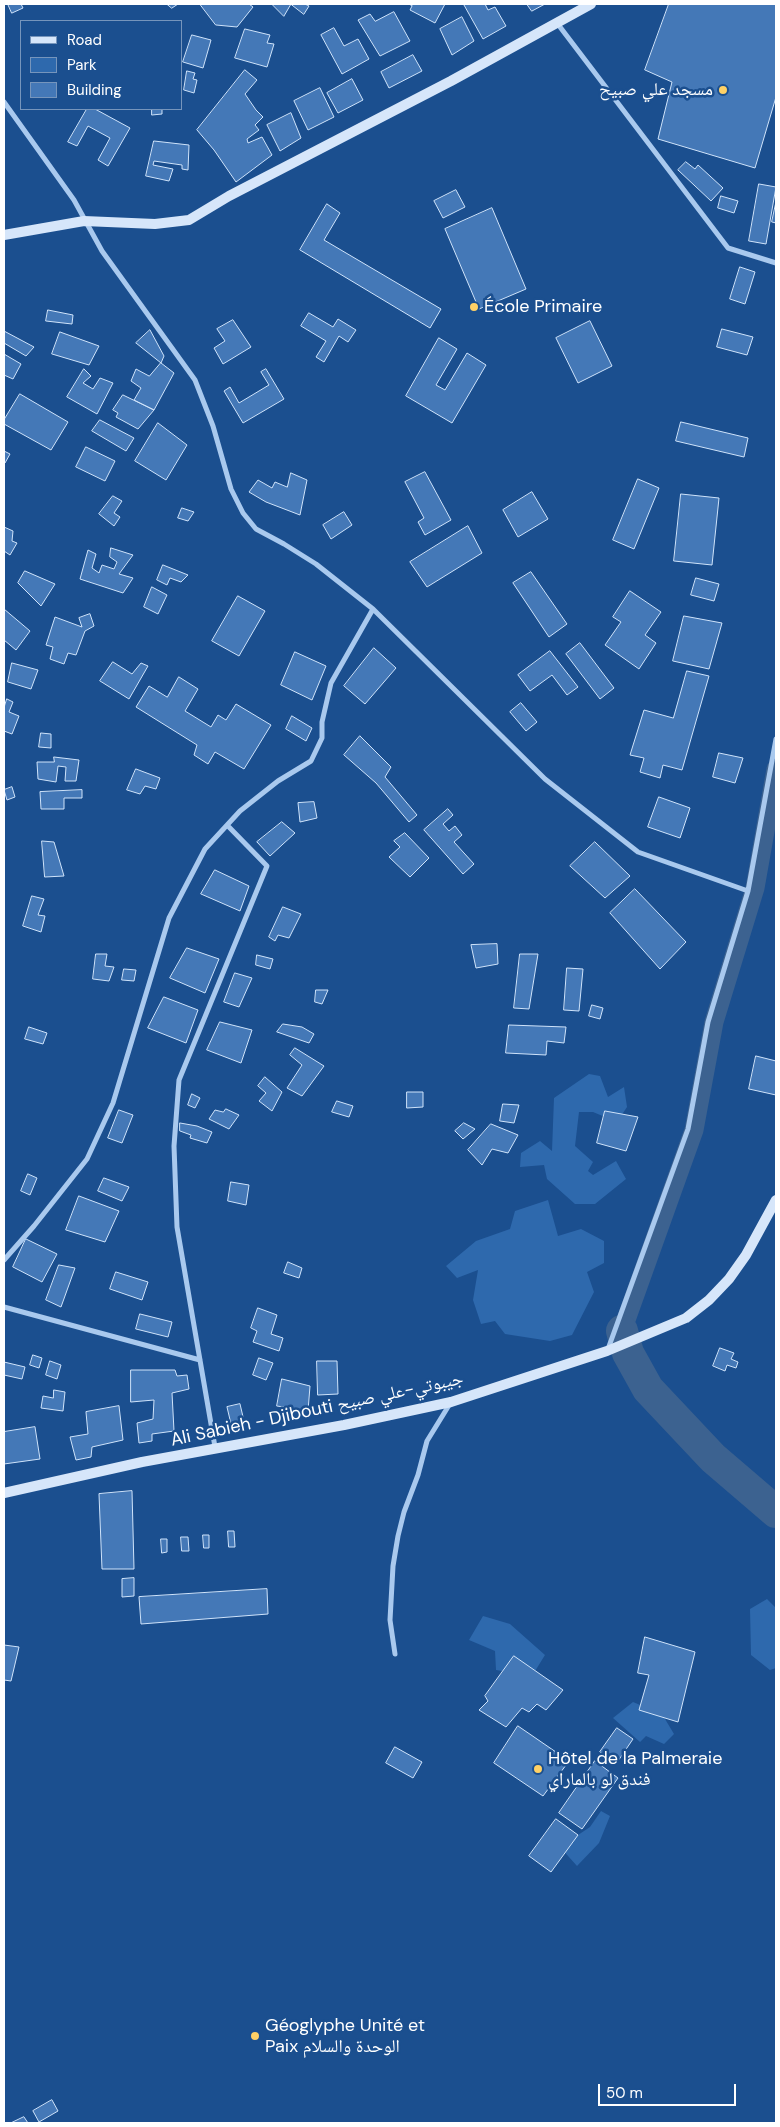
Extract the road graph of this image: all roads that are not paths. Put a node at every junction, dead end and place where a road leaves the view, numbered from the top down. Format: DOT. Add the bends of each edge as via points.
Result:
graph roads {
  1 [pos="591,4"];
  2 [pos="557,23"];
  3 [pos="4,102"];
  4 [pos="84,220"];
  5 [pos="4,235"];
  6 [pos="776,263"];
  7 [pos="373,609"];
  8 [pos="776,739"];
  9 [pos="227,825"];
  10 [pos="748,891"];
  11 [pos="776,1200"];
  12 [pos="4,1260"];
  13 [pos="4,1307"];
  14 [pos="607,1351"];
  15 [pos="200,1360"];
  16 [pos="451,1402"];
  17 [pos="215,1448"];
  18 [pos="4,1493"];
  19 [pos="395,1654"];
  1 -- 2 [label="main road"];
  2 -- 4 [label="main road" via="189,220 155,224"];
  2 -- 6 [label="street" via="728,248"];
  3 -- 4 [label="street" via="74,200"];
  4 -- 5 [label="main road"];
  4 -- 7 [label="street" via="102,251 195,380 213,426 231,490 243,513 256,529 316,564"];
  7 -- 9 [label="street" via="330,683 322,738 311,761 278,781"];
  7 -- 10 [label="street" via="545,779 638,852"];
  8 -- 10 [label="street"];
  9 -- 12 [label="street" via="205,849 169,918 113,1103 87,1159"];
  9 -- 15 [label="street" via="267,866 179,1080 174,1146 177,1227"];
  10 -- 14 [label="street" via="708,1022 688,1130"];
  11 -- 14 [label="main road, Ali Sabieh - Djibouti جيبوتي-علي صبيح" via="746,1255 709,1300 686,1318"];
  13 -- 15 [label="street"];
  14 -- 16 [label="main road, Ali Sabieh - Djibouti جيبوتي-علي صبيح"];
  15 -- 17 [label="street"];
  16 -- 17 [label="main road, Ali Sabieh - Djibouti جيبوتي-علي صبيح"];
  16 -- 19 [label="street" via="427,1441 398,1536 390,1620"];
  17 -- 18 [label="main road, Ali Sabieh - Djibouti جيبوتي-علي صبيح"];
}
